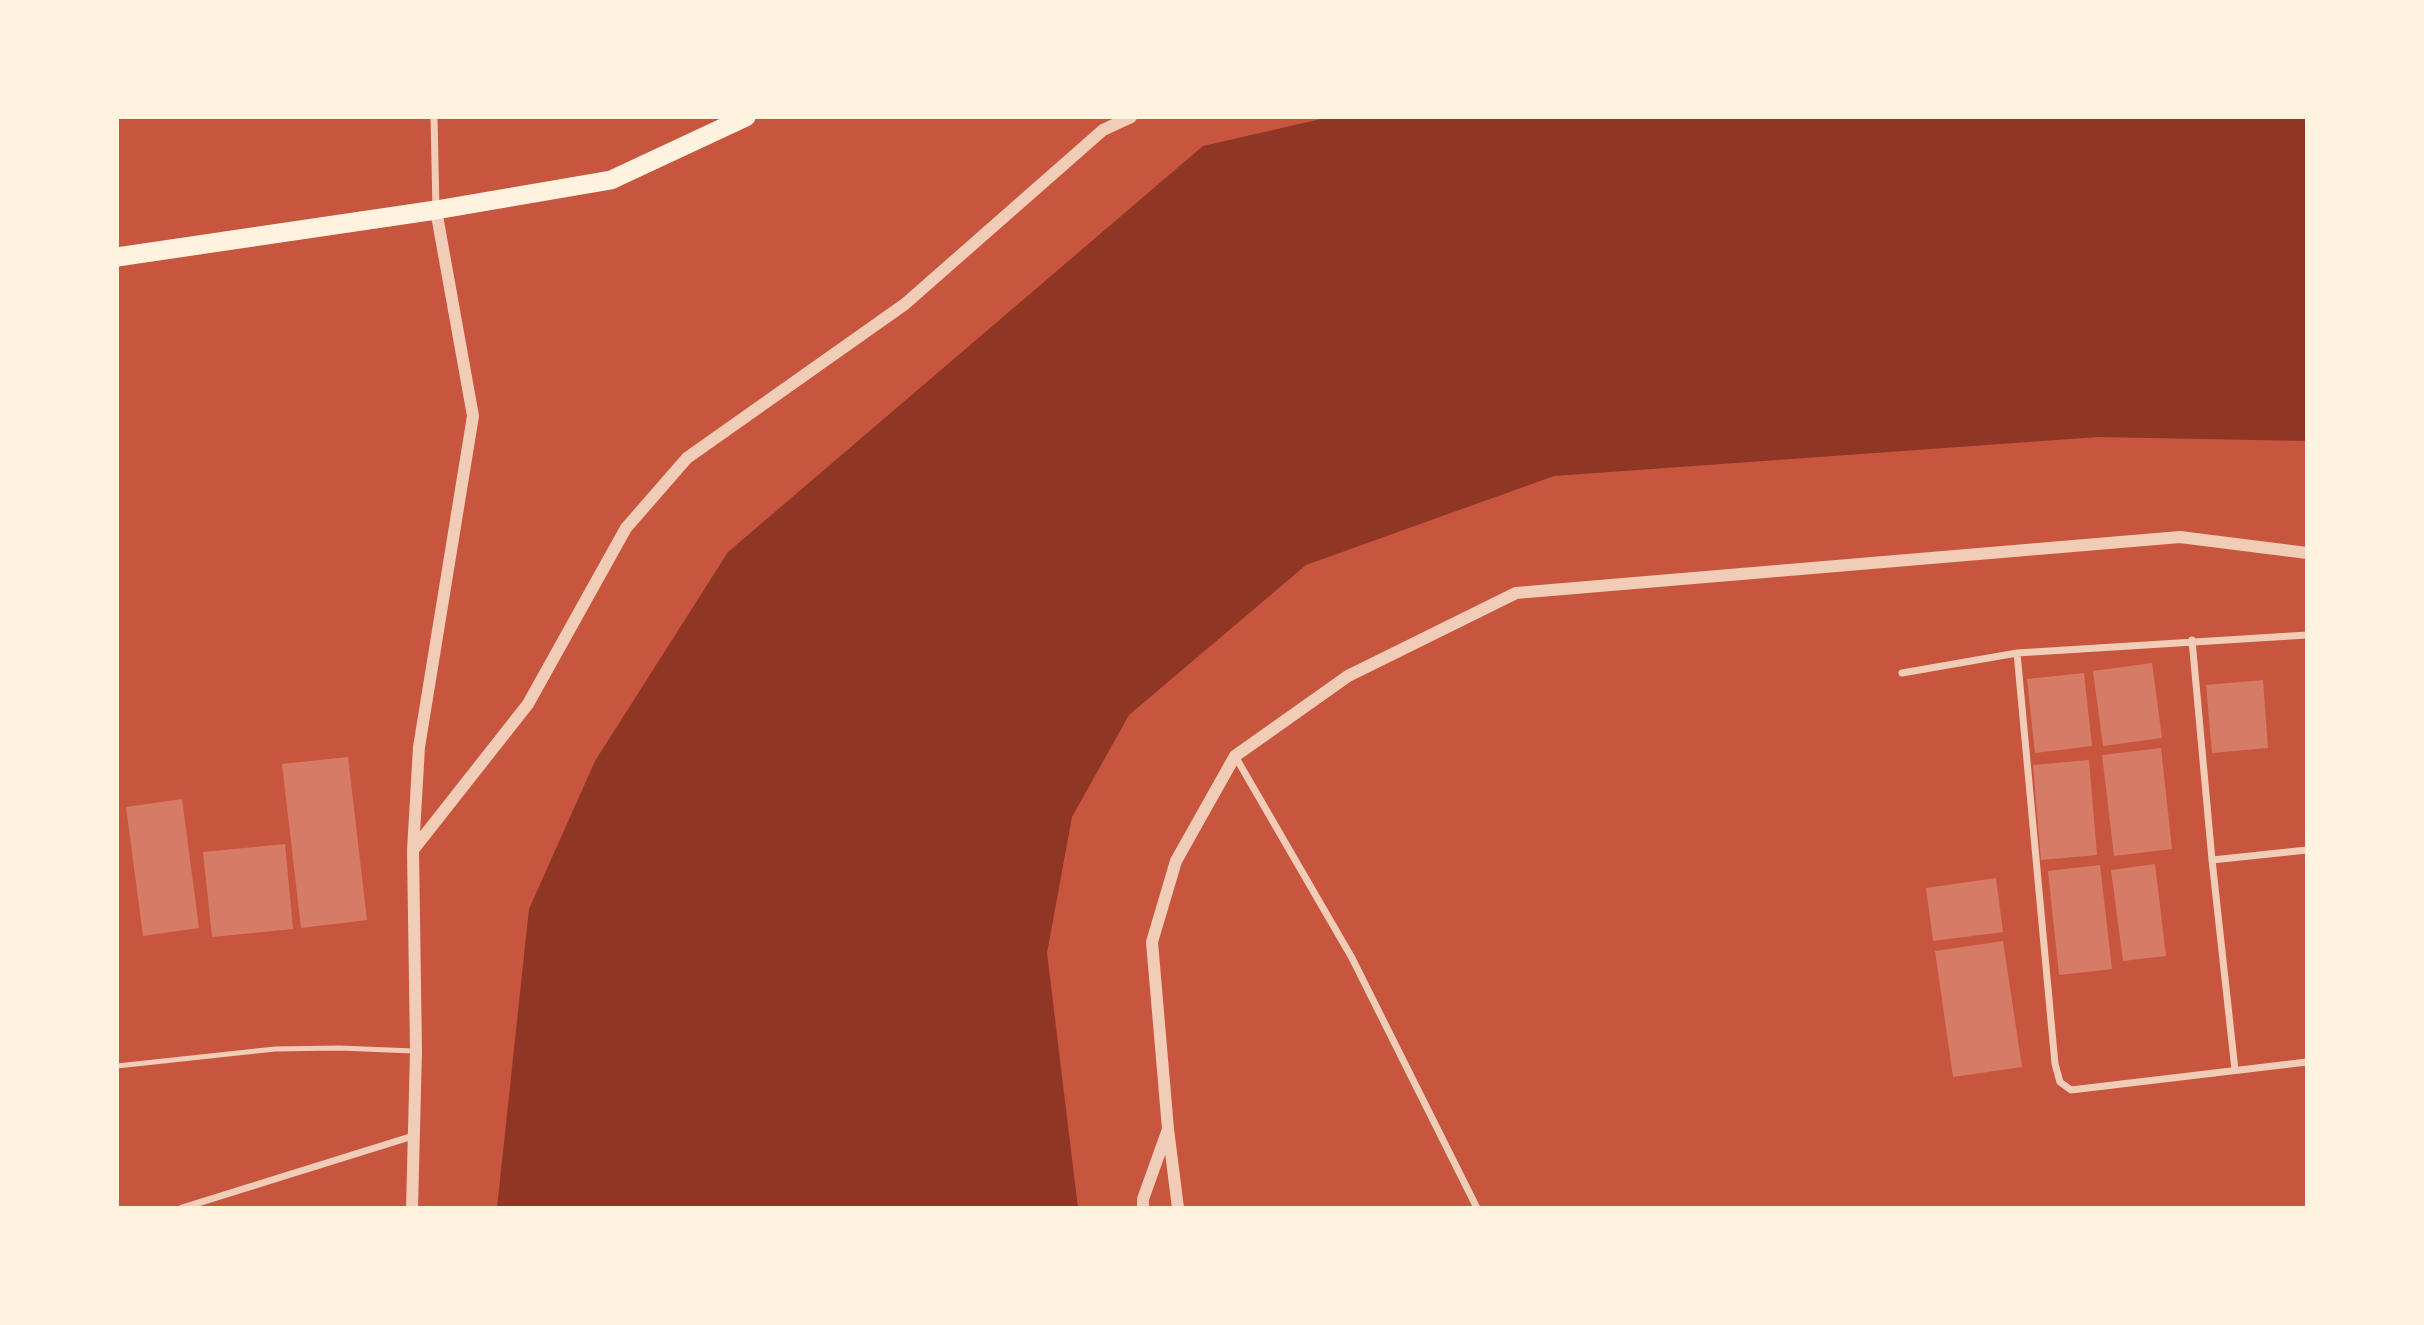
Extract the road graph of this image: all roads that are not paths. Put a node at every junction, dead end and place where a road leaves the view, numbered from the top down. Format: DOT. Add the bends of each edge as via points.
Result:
graph roads {
  1 [pos="434,117"];
  2 [pos="746,117"];
  3 [pos="1131,117"];
  4 [pos="436,210"];
  5 [pos="117,257"];
  6 [pos="2307,553"];
  7 [pos="2307,635"];
  8 [pos="2192,640"];
  9 [pos="2017,653"];
  10 [pos="1902,673"];
  11 [pos="1235,756"];
  12 [pos="414,850"];
  13 [pos="2307,850"];
  14 [pos="2212,860"];
  15 [pos="416,1051"];
  16 [pos="2307,1062"];
  17 [pos="117,1066"];
  18 [pos="2235,1070"];
  19 [pos="1168,1129"];
  20 [pos="413,1136"];
  21 [pos="182,1208"];
  22 [pos="412,1208"];
  23 [pos="1143,1208"];
  24 [pos="1178,1208"];
  25 [pos="1477,1208"];
  1 -- 4 [label="street"];
  2 -- 4 [label="highway" via="611,180"];
  3 -- 12 [label="street" via="1103,130 905,304 687,458 626,528 528,704"];
  4 -- 5 [label="highway"];
  4 -- 12 [label="street" via="473,416 419,747"];
  6 -- 11 [label="street" via="2180,537 1516,593 1348,677"];
  7 -- 8 [label="street"];
  8 -- 9 [label="street"];
  8 -- 14 [label="street"];
  9 -- 10 [label="street"];
  9 -- 18 [label="street" via="2060,1082 2071,1090"];
  11 -- 19 [label="street" via="1176,861 1152,942"];
  11 -- 25 [label="street" via="1352,958"];
  12 -- 15 [label="street"];
  13 -- 14 [label="street"];
  14 -- 18 [label="street"];
  15 -- 17 [label="lane" via="275,1049"];
  15 -- 20 [label="street"];
  16 -- 18 [label="street"];
  19 -- 23 [label="street"];
  19 -- 24 [label="street"];
  20 -- 21 [label="street"];
  20 -- 22 [label="street"];
}
